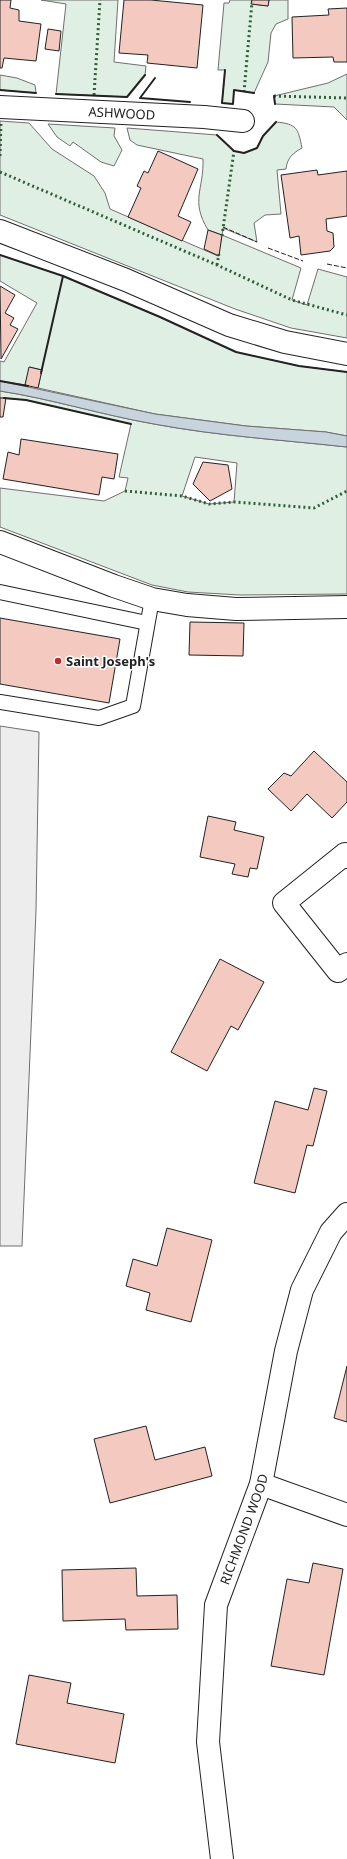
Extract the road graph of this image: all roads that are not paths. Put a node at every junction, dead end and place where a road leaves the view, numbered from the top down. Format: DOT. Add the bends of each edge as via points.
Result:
graph roads {
  1 [pos="0,107"];
  2 [pos="243,121"];
  3 [pos="0,231"];
  4 [pos="347,354"];
  5 [pos="0,542"];
  6 [pos="0,592"];
  7 [pos="152,599"];
  8 [pos="347,607"];
  9 [pos="147,623"];
  10 [pos="0,702"];
  11 [pos="347,857"];
  12 [pos="344,972"];
  13 [pos="347,1214"];
  14 [pos="261,1484"];
  15 [pos="347,1515"];
  16 [pos="222,1859"];
  1 -- 2 [label="street, ASHWOOD"];
  3 -- 4 [label="street" via="126,280 229,325 285,342"];
  5 -- 7 [label="street"];
  6 -- 9 [label="lane"];
  7 -- 8 [label="street" via="187,605 236,608"];
  7 -- 9 [label="lane"];
  9 -- 10 [label="lane" via="133,706 99,718"];
  11 -- 12 [label="street" via="345,854 284,903"];
  13 -- 14 [label="street, RICHMOND WOOD" via="331,1232 302,1290 286,1351"];
  14 -- 15 [label="street"];
  14 -- 16 [label="street, RICHMOND WOOD" via="216,1605 208,1742"];
}
